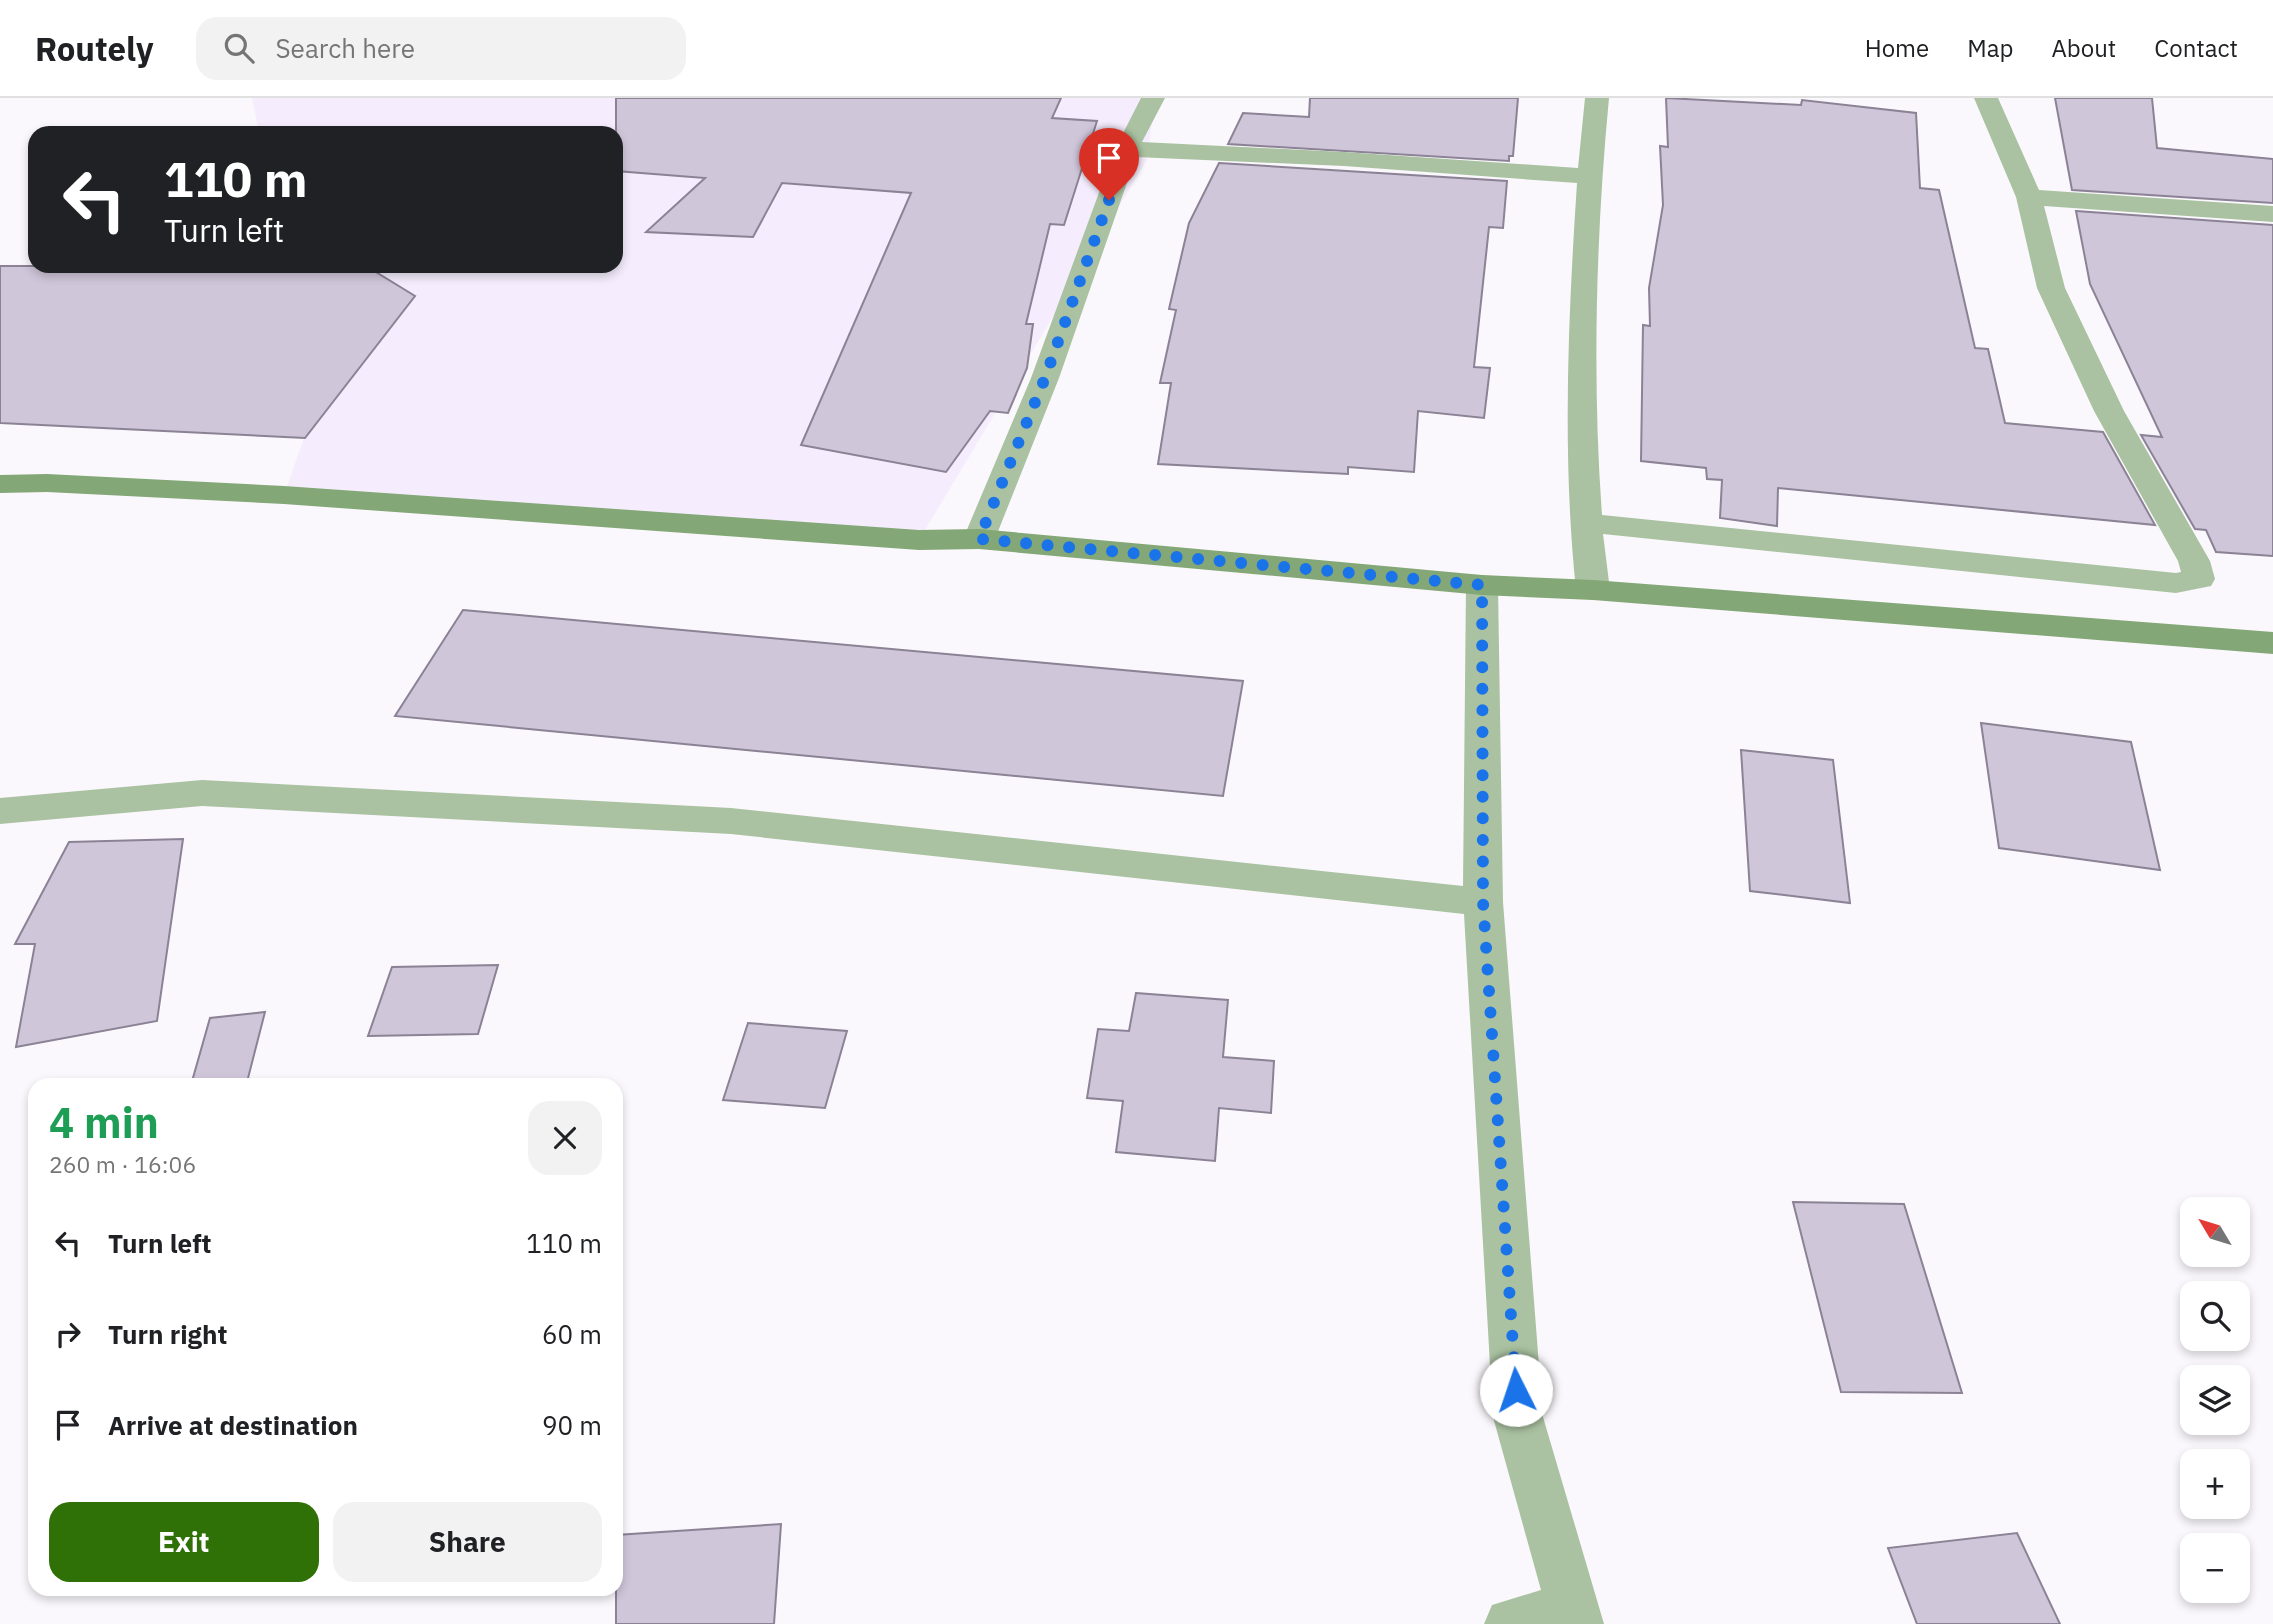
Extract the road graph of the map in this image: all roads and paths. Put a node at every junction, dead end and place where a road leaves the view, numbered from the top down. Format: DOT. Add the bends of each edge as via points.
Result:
graph roads {
  1 [pos="1153,98"];
  2 [pos="1597,98"];
  3 [pos="1986,98"];
  4 [pos="1127,149"];
  5 [pos="1588,176"];
  6 [pos="2029,197"];
  7 [pos="2273,214"];
  8 [pos="0,484"];
  9 [pos="1584,523"];
  10 [pos="979,539"];
  11 [pos="1482,585"];
  12 [pos="1593,590"];
  13 [pos="2273,643"];
  14 [pos="0,811"];
  15 [pos="1483,902"];
  16 [pos="1575,1616"];
  17 [pos="1511,1624"];
  1 -- 4 [label="street"];
  2 -- 5 [label="street"];
  3 -- 6 [label="street"];
  4 -- 5 [label="street"];
  4 -- 10 [label="street" via="1045,378"];
  5 -- 9 [label="street"];
  6 -- 7 [label="street"];
  6 -- 9 [label="street" via="2051,288 2109,411 2194,561 2199,579 2176,583"];
  8 -- 10 [label="street" via="284,495 919,540"];
  9 -- 12 [label="street"];
  10 -- 11 [label="street"];
  11 -- 12 [label="street"];
  11 -- 15 [label="street"];
  12 -- 13 [label="street"];
  14 -- 15 [label="street" via="202,793 718,820"];
  15 -- 16 [label="street" via="1518,1417"];
  16 -- 17 [label="street"];
}
